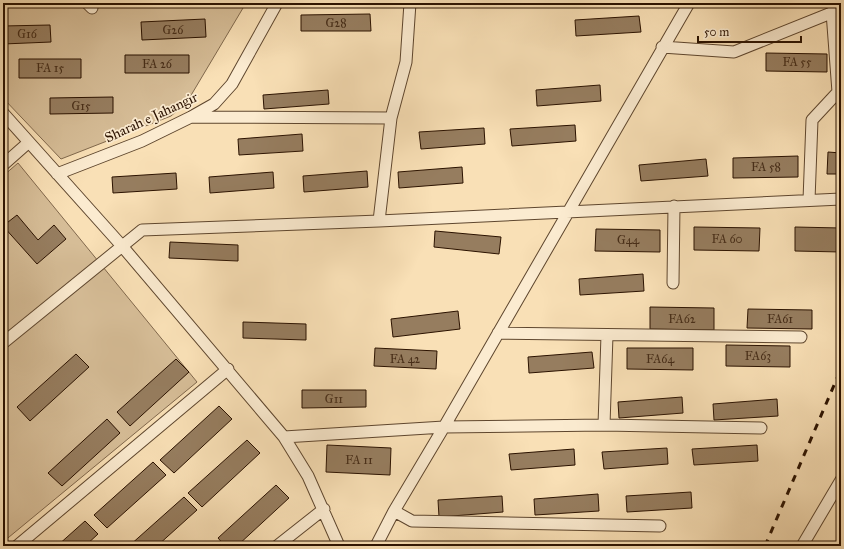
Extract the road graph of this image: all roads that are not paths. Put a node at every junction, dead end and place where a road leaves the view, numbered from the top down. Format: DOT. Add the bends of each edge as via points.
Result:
graph roads {
  1 [pos="277,3"];
  2 [pos="410,3"];
  3 [pos="689,3"];
  4 [pos="837,10"];
  5 [pos="662,47"];
  6 [pos="3,113"];
  7 [pos="191,117"];
  8 [pos="391,118"];
  9 [pos="29,142"];
  10 [pos="3,165"];
  11 [pos="57,174"];
  12 [pos="841,199"];
  13 [pos="809,200"];
  14 [pos="674,206"];
  15 [pos="568,211"];
  16 [pos="379,221"];
  17 [pos="122,246"];
  18 [pos="673,283"];
  19 [pos="498,333"];
  20 [pos="607,335"];
  21 [pos="801,337"];
  22 [pos="3,343"];
  23 [pos="228,369"];
  24 [pos="604,425"];
  25 [pos="444,427"];
  26 [pos="761,428"];
  27 [pos="284,437"];
  28 [pos="841,480"];
  29 [pos="324,509"];
  30 [pos="394,511"];
  31 [pos="660,526"];
  32 [pos="17,546"];
  33 [pos="277,546"];
  34 [pos="339,546"];
  35 [pos="376,546"];
  36 [pos="802,546"];
  1 -- 7 [label="street, Sharah e Jahangir" via="232,84 214,104"];
  2 -- 8 [label="street" via="406,62"];
  3 -- 5 [label="street"];
  4 -- 5 [label="street" via="734,52"];
  4 -- 13 [label="street" via="838,92 812,120"];
  5 -- 15 [label="street"];
  6 -- 9 [label="street"];
  7 -- 8 [label="street"];
  7 -- 11 [label="street, Sharah e Jahangir" via="142,141"];
  8 -- 16 [label="street"];
  9 -- 10 [label="street"];
  9 -- 11 [label="street"];
  11 -- 17 [label="street"];
  12 -- 13 [label="street"];
  13 -- 14 [label="street"];
  14 -- 15 [label="street"];
  14 -- 18 [label="street"];
  15 -- 16 [label="street"];
  15 -- 19 [label="street"];
  16 -- 17 [label="street" via="142,230"];
  17 -- 22 [label="street"];
  17 -- 23 [label="street"];
  19 -- 20 [label="street"];
  19 -- 25 [label="street"];
  20 -- 21 [label="street"];
  20 -- 24 [label="street"];
  23 -- 27 [label="street"];
  23 -- 32 [label="street"];
  24 -- 25 [label="street"];
  24 -- 26 [label="street"];
  25 -- 27 [label="street"];
  25 -- 30 [label="street"];
  27 -- 29 [label="street" via="308,476"];
  28 -- 36 [label="street"];
  29 -- 33 [label="street"];
  29 -- 34 [label="street"];
  30 -- 31 [label="street" via="412,521"];
  30 -- 35 [label="street"];
}
